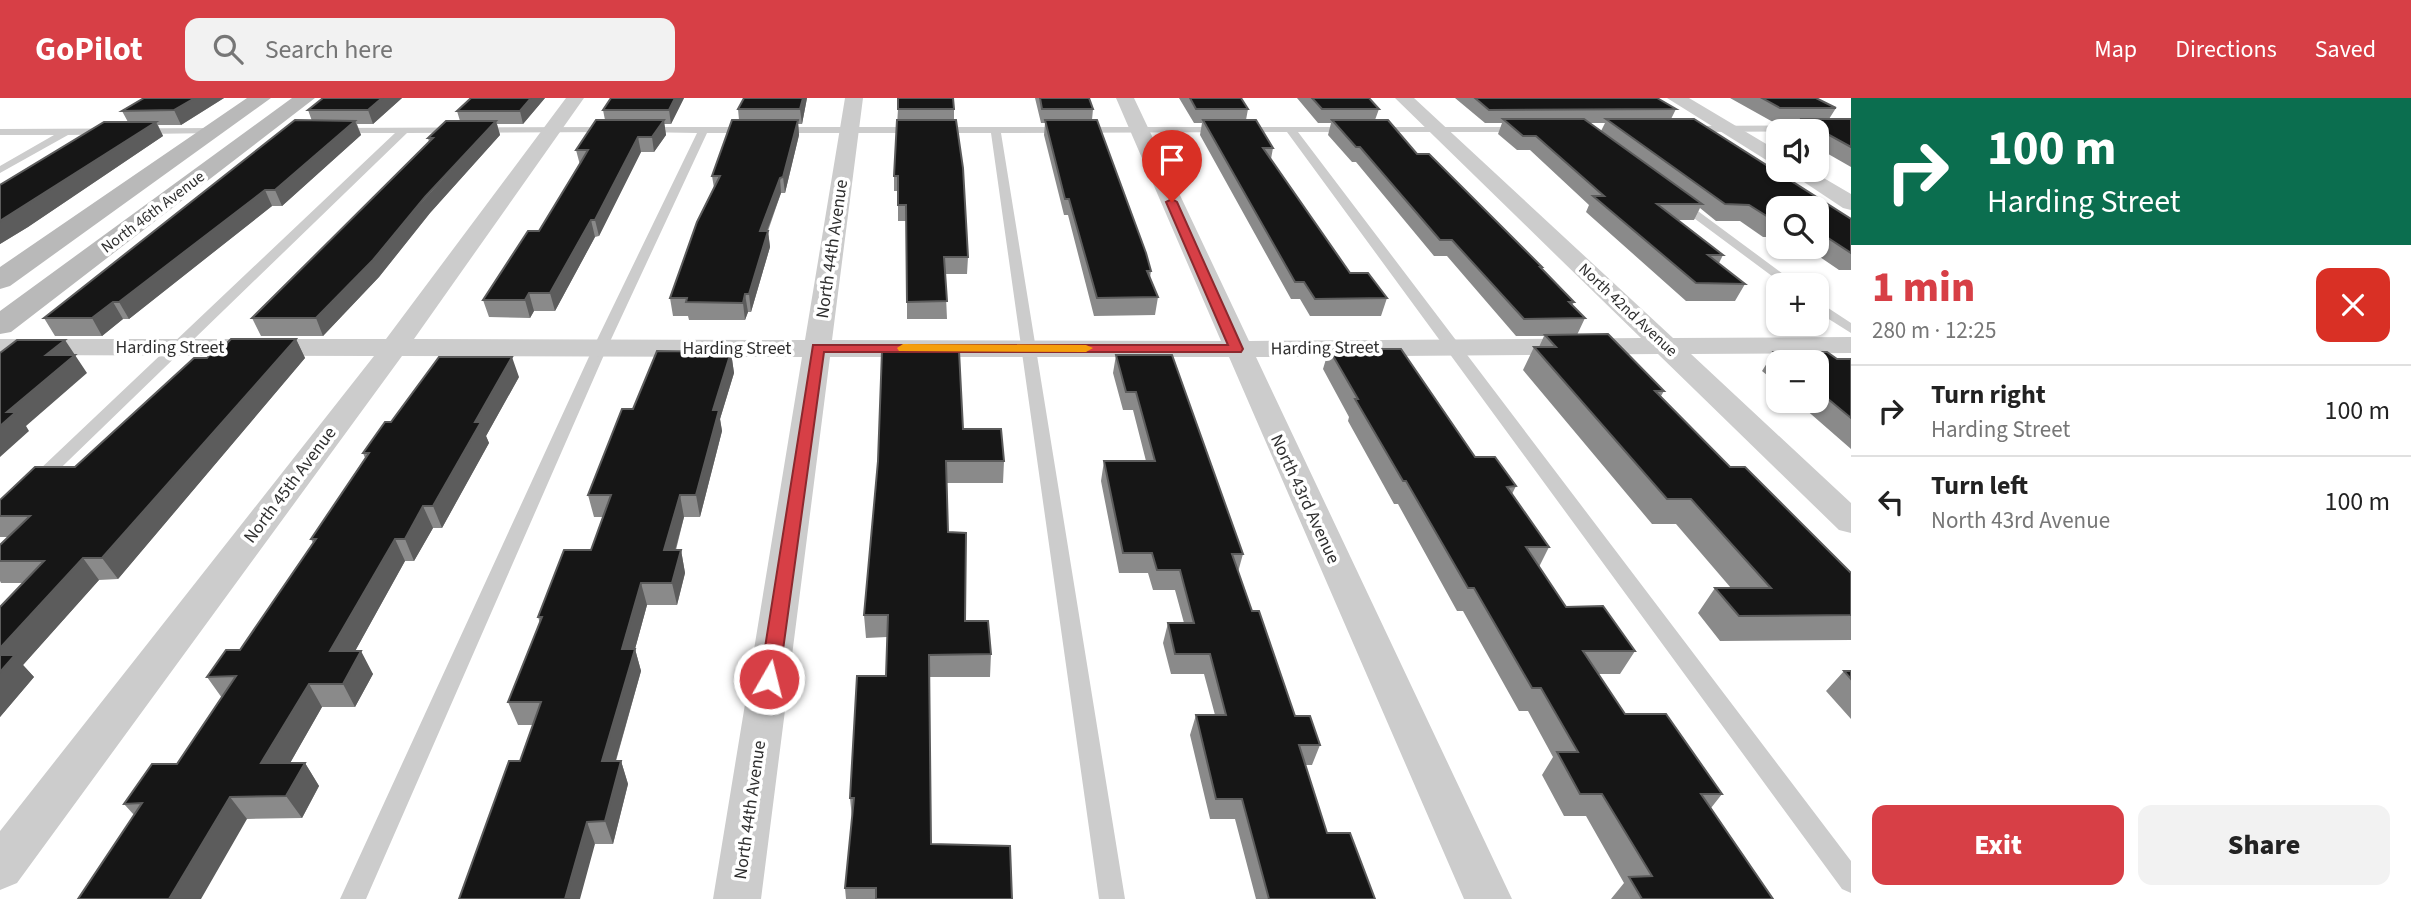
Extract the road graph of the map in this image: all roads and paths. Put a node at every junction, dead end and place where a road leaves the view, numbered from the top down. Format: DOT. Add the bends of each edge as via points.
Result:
graph roads {
  1 [pos="261,98"];
  2 [pos="305,98"];
  3 [pos="575,98"];
  4 [pos="1125,98"];
  5 [pos="1405,98"];
  6 [pos="1676,98"];
  7 [pos="852,114"];
  8 [pos="1727,128"];
  9 [pos="1851,128"];
  10 [pos="1139,129"];
  11 [pos="1290,129"];
  12 [pos="1437,129"];
  13 [pos="1529,129"];
  14 [pos="1674,129"];
  15 [pos="262,130"];
  16 [pos="288,130"];
  17 [pos="326,130"];
  18 [pos="404,130"];
  19 [pos="552,130"];
  20 [pos="620,130"];
  21 [pos="634,130"];
  22 [pos="703,130"];
  23 [pos="996,130"];
  24 [pos="66,131"];
  25 [pos="214,131"];
  26 [pos="0,132"];
  27 [pos="1766,152"];
  28 [pos="0,170"];
  29 [pos="1816,182"];
  30 [pos="1670,195"];
  31 [pos="1851,203"];
  32 [pos="1776,273"];
  33 [pos="0,280"];
  34 [pos="1829,313"];
  35 [pos="0,325"];
  36 [pos="1851,329"];
  37 [pos="1664,344"];
  38 [pos="1851,345"];
  39 [pos="1451,346"];
  40 [pos="0,347"];
  41 [pos="178,347"];
  42 [pos="394,348"];
  43 [pos="600,348"];
  44 [pos="818,348"];
  45 [pos="1028,348"];
  46 [pos="1237,349"];
  47 [pos="0,517"];
  48 [pos="1851,522"];
  49 [pos="0,868"];
  50 [pos="1851,881"];
  51 [pos="354,899"];
  52 [pos="737,899"];
  53 [pos="1112,899"];
  54 [pos="1488,899"];
  1 -- 25 [label="street, North 46th Avenue"];
  2 -- 15 [label="street, North 46th Avenue"];
  3 -- 19 [label="street, North 45th Avenue"];
  4 -- 10 [label="street, North 43rd Avenue"];
  5 -- 12 [label="street, North 42nd Avenue"];
  6 -- 8 [label="street"];
  7 -- 22 [label="lane"];
  7 -- 23 [label="lane"];
  7 -- 44 [label="street, North 44th Avenue"];
  8 -- 9 [label="lane"];
  8 -- 14 [label="lane"];
  8 -- 27 [label="street"];
  10 -- 11 [label="lane"];
  10 -- 23 [label="lane"];
  10 -- 46 [label="street, North 43rd Avenue"];
  11 -- 12 [label="lane"];
  11 -- 39 [label="lane"];
  12 -- 13 [label="lane"];
  12 -- 37 [label="street, North 42nd Avenue"];
  15 -- 16 [label="lane"];
  15 -- 35 [label="street, North 46th Avenue"];
  17 -- 18 [label="lane"];
  18 -- 19 [label="lane"];
  18 -- 41 [label="lane"];
  19 -- 20 [label="lane"];
  19 -- 42 [label="street, North 45th Avenue"];
  21 -- 22 [label="lane"];
  22 -- 43 [label="lane"];
  23 -- 45 [label="lane"];
  24 -- 25 [label="lane"];
  24 -- 26 [label="lane"];
  24 -- 28 [label="lane"];
  25 -- 33 [label="street, North 46th Avenue"];
  29 -- 31 [label="street"];
  30 -- 32 [label="lane"];
  34 -- 36 [label="lane"];
  37 -- 38 [label="street, Harding Street"];
  37 -- 39 [label="street, Harding Street"];
  37 -- 48 [label="street, North 42nd Avenue"];
  39 -- 46 [label="street, Harding Street"];
  39 -- 50 [label="lane"];
  40 -- 41 [label="street, Harding Street"];
  41 -- 42 [label="street, Harding Street"];
  41 -- 47 [label="lane"];
  42 -- 43 [label="street, Harding Street"];
  42 -- 49 [label="street, North 45th Avenue"];
  43 -- 44 [label="street, Harding Street"];
  43 -- 51 [label="lane"];
  44 -- 45 [label="street, Harding Street"];
  44 -- 52 [label="street, North 44th Avenue"];
  45 -- 46 [label="street, Harding Street"];
  45 -- 53 [label="lane"];
  46 -- 54 [label="street, North 43rd Avenue"];
}
